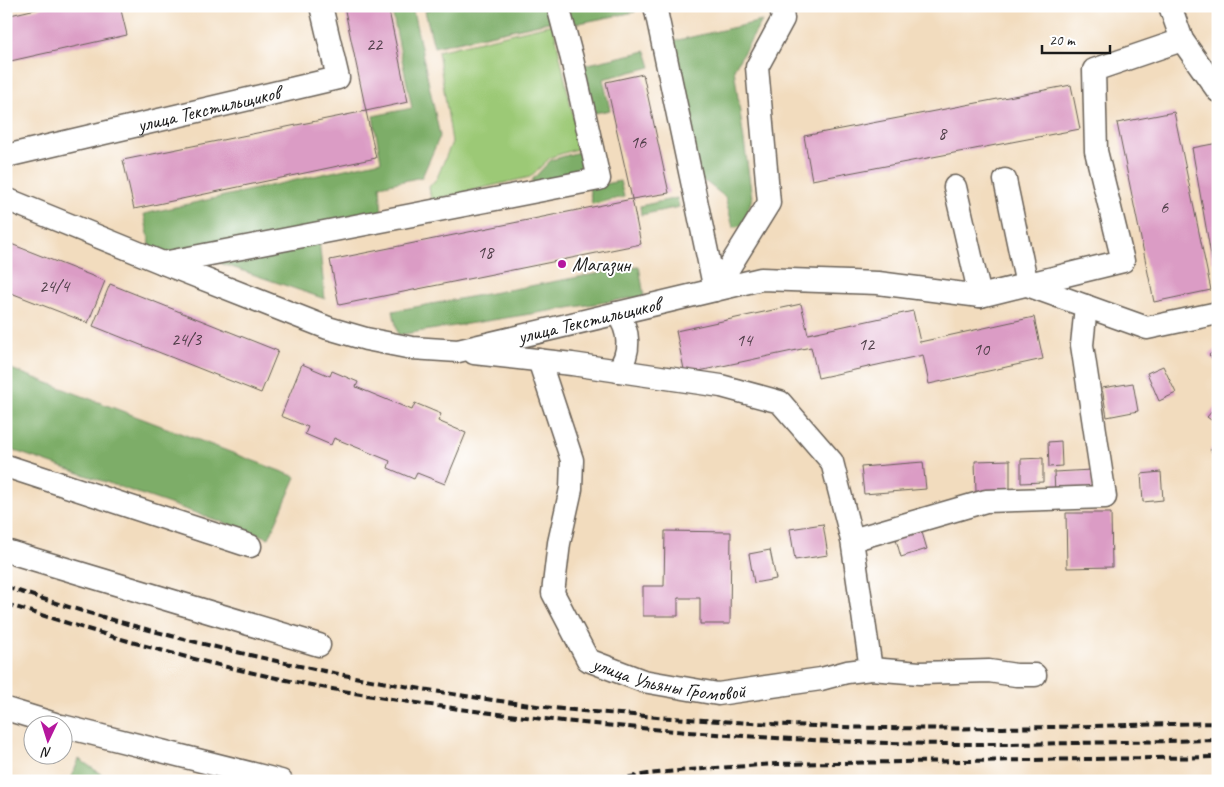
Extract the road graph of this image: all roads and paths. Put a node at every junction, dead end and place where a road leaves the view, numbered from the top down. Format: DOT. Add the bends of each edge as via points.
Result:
graph roads {
  1 [pos="321,6"];
  2 [pos="558,6"];
  3 [pos="655,6"];
  4 [pos="1170,6"];
  5 [pos="782,12"];
  6 [pos="1182,40"];
  7 [pos="1218,91"];
  8 [pos="6,156"];
  9 [pos="1005,180"];
  10 [pos="955,187"];
  11 [pos="6,199"];
  12 [pos="163,263"];
  13 [pos="1026,285"];
  14 [pos="715,290"];
  15 [pos="980,296"];
  16 [pos="1086,306"];
  17 [pos="617,313"];
  18 [pos="1218,313"];
  19 [pos="458,351"];
  20 [pos="539,360"];
  21 [pos="618,371"];
  22 [pos="6,466"];
  23 [pos="852,540"];
  24 [pos="250,546"];
  25 [pos="6,551"];
  26 [pos="319,645"];
  27 [pos="872,669"];
  28 [pos="1035,675"];
  29 [pos="6,709"];
  30 [pos="22,714"];
  31 [pos="72,729"];
  32 [pos="281,781"];
  1 -- 8 [label="street, улица Текстильщиков" via="338,78"];
  2 -- 12 [label="street" via="599,178"];
  3 -- 14 [label="street"];
  4 -- 6 [label="street"];
  5 -- 14 [label="street" via="757,68 769,203"];
  6 -- 7 [label="street"];
  6 -- 13 [label="street, улица Текстильщиков" via="1094,70 1096,152 1123,262"];
  9 -- 13 [label="street"];
  10 -- 15 [label="street"];
  11 -- 12 [label="street, улица Текстильщиков"];
  12 -- 19 [label="street, улица Текстильщиков" via="328,328 412,348"];
  13 -- 15 [label="street, улица Текстильщиков"];
  13 -- 16 [label="street"];
  14 -- 15 [label="street, улица Текстильщиков" via="761,279 878,283"];
  14 -- 17 [label="street, улица Текстильщиков"];
  16 -- 18 [label="street" via="1147,328"];
  16 -- 23 [label="street" via="1082,345 1104,497 986,500"];
  17 -- 19 [label="street, улица Текстильщиков"];
  17 -- 21 [label="street" via="628,342 626,357"];
  19 -- 20 [label="street"];
  20 -- 21 [label="street"];
  20 -- 27 [label="street, улица Ульяны Громовой" via="572,460 553,593 588,660 643,681 718,694"];
  21 -- 23 [label="street" via="721,386 780,402 832,462"];
  22 -- 24 [label="street"];
  23 -- 27 [label="street"];
  25 -- 26 [label="street"];
  27 -- 28 [label="street, улица Ульяны Громовой"];
  29 -- 30 [label="street"];
  31 -- 32 [label="street"];
}
